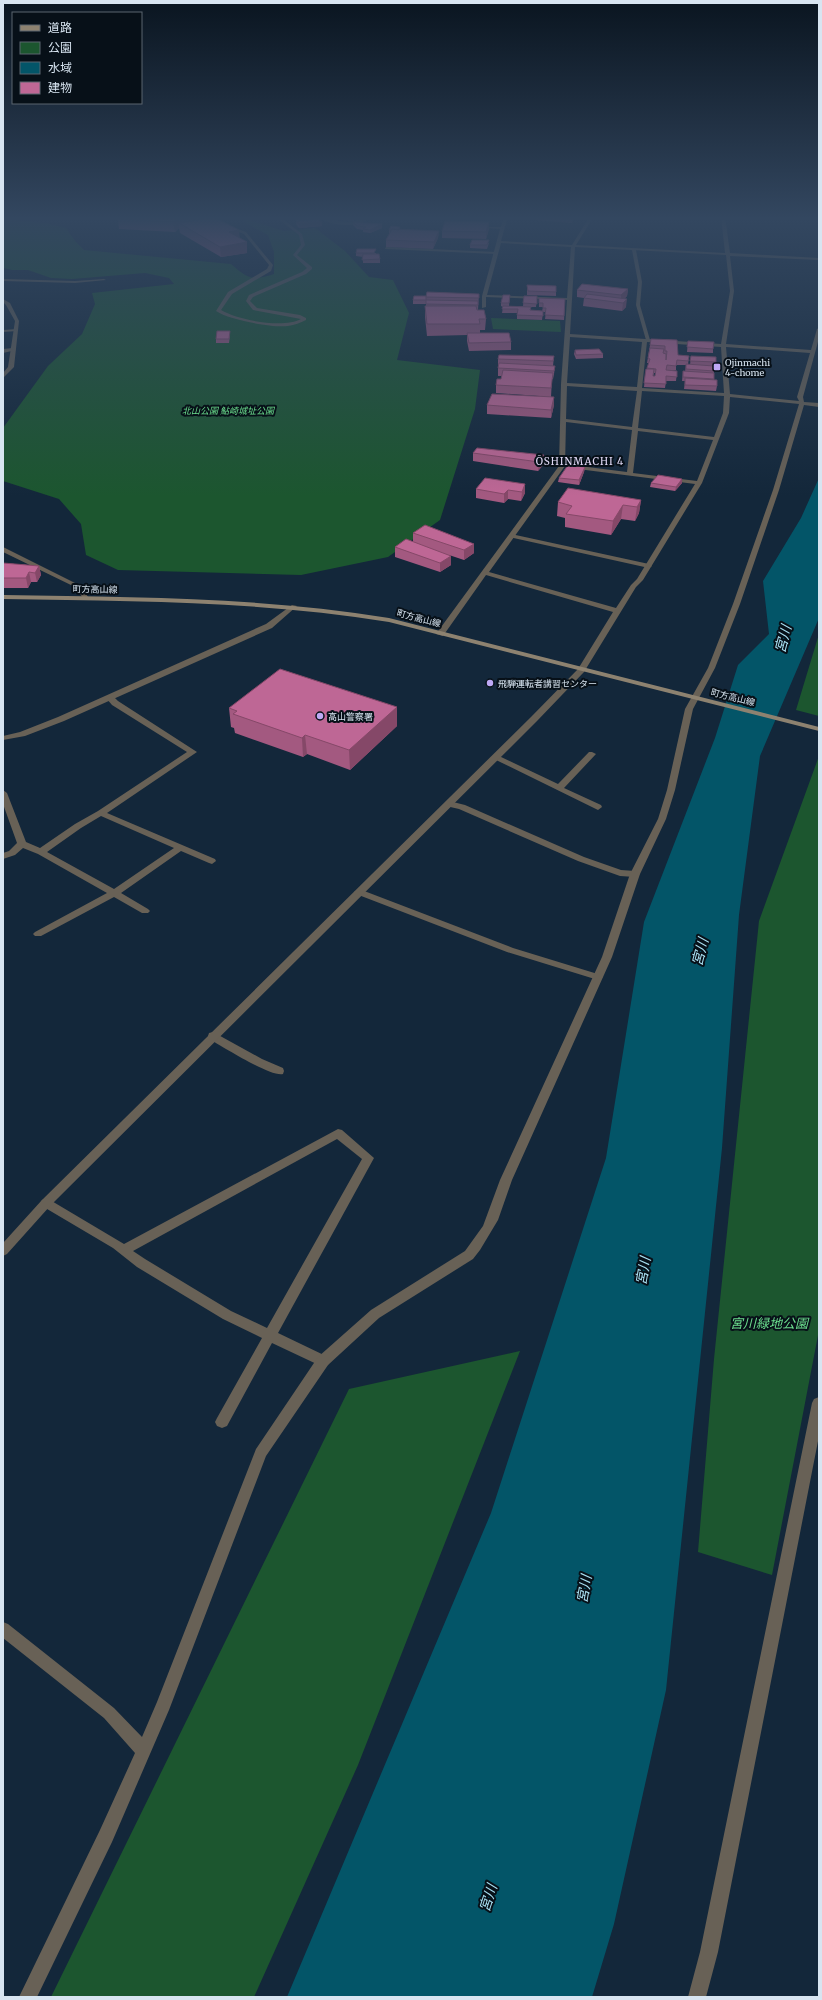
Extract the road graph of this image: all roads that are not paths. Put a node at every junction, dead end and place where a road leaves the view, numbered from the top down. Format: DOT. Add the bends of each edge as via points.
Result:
graph roads {
  1 [pos="9,309"];
  2 [pos="218,309"];
  3 [pos="257,309"];
  4 [pos="569,309"];
  5 [pos="639,309"];
  6 [pos="729,309"];
  7 [pos="819,329"];
  8 [pos="15,330"];
  9 [pos="3,331"];
  10 [pos="568,335"];
  11 [pos="647,340"];
  12 [pos="723,345"];
  13 [pos="13,350"];
  14 [pos="3,351"];
  15 [pos="812,352"];
  16 [pos="3,376"];
  17 [pos="564,384"];
  18 [pos="639,389"];
  19 [pos="727,395"];
  20 [pos="802,403"];
  21 [pos="819,405"];
  22 [pos="563,420"];
  23 [pos="635,429"];
  24 [pos="717,439"];
  25 [pos="562,466"];
  26 [pos="630,474"];
  27 [pos="699,483"];
  28 [pos="511,536"];
  29 [pos="3,550"];
  30 [pos="649,566"];
  31 [pos="485,573"];
  32 [pos="3,597"];
  33 [pos="88,599"];
  34 [pos="294,606"];
  35 [pos="618,611"];
  36 [pos="440,634"];
  37 [pos="581,670"];
  38 [pos="110,698"];
  39 [pos="699,699"];
  40 [pos="819,729"];
  41 [pos="3,738"];
  42 [pos="592,754"];
  43 [pos="496,758"];
  44 [pos="559,788"];
  45 [pos="3,793"];
  46 [pos="449,804"];
  47 [pos="598,807"];
  48 [pos="101,813"];
  49 [pos="22,844"];
  50 [pos="180,848"];
  51 [pos="41,852"];
  52 [pos="3,856"];
  53 [pos="212,861"];
  54 [pos="635,874"];
  55 [pos="359,892"];
  56 [pos="114,893"];
  57 [pos="145,910"];
  58 [pos="38,934"];
  59 [pos="598,977"];
  60 [pos="213,1036"];
  61 [pos="280,1071"];
  62 [pos="46,1203"];
  63 [pos="124,1250"];
  64 [pos="3,1251"];
  65 [pos="269,1336"];
  66 [pos="323,1361"];
  67 [pos="819,1403"];
  68 [pos="222,1422"];
  69 [pos="3,1629"];
  70 [pos="143,1750"];
  71 [pos="28,1997"];
  72 [pos="697,1997"];
  1 -- 8 [label="street" via="17,321"];
  2 -- 3 [label="street" via="243,319 288,326 304,319 300,316"];
  4 -- 10 [label="street"];
  5 -- 11 [label="street"];
  6 -- 12 [label="street"];
  7 -- 15 [label="street"];
  8 -- 9 [label="street"];
  8 -- 13 [label="street"];
  10 -- 11 [label="street"];
  10 -- 17 [label="street"];
  11 -- 12 [label="street"];
  11 -- 18 [label="street"];
  12 -- 15 [label="street"];
  12 -- 19 [label="street"];
  13 -- 14 [label="street"];
  13 -- 16 [label="street" via="11,367"];
  15 -- 20 [label="street" via="800,397"];
  17 -- 18 [label="street"];
  17 -- 22 [label="street"];
  18 -- 19 [label="street"];
  18 -- 23 [label="street"];
  19 -- 20 [label="street"];
  19 -- 24 [label="street" via="726,413"];
  20 -- 21 [label="street"];
  20 -- 39 [label="street" via="766,522"];
  22 -- 23 [label="street"];
  22 -- 25 [label="street"];
  23 -- 24 [label="street"];
  23 -- 26 [label="street"];
  24 -- 27 [label="street"];
  25 -- 26 [label="street"];
  25 -- 28 [label="street"];
  26 -- 27 [label="street"];
  27 -- 30 [label="street"];
  28 -- 30 [label="street"];
  28 -- 31 [label="street"];
  29 -- 33 [label="street" via="75,585"];
  30 -- 35 [label="street"];
  31 -- 35 [label="street"];
  31 -- 36 [label="street"];
  32 -- 33 [label="main road, 町方高山線"];
  33 -- 34 [label="main road, 町方高山線" via="237,602"];
  34 -- 36 [label="main road, 町方高山線" via="356,614"];
  34 -- 38 [label="street" via="269,626"];
  35 -- 37 [label="street"];
  36 -- 37 [label="main road, 町方高山線"];
  37 -- 39 [label="main road, 町方高山線"];
  37 -- 43 [label="street"];
  38 -- 41 [label="street" via="41,727"];
  38 -- 48 [label="street" via="114,703 193,752"];
  39 -- 40 [label="main road, 町方高山線"];
  39 -- 54 [label="street" via="689,709 662,819"];
  42 -- 44 [label="street"];
  43 -- 44 [label="street"];
  43 -- 46 [label="street"];
  44 -- 47 [label="street"];
  45 -- 49 [label="street"];
  46 -- 54 [label="street" via="462,807 581,859 620,873"];
  46 -- 55 [label="street"];
  48 -- 50 [label="street"];
  48 -- 51 [label="street" via="85,820"];
  49 -- 51 [label="street"];
  49 -- 52 [label="street" via="12,853"];
  50 -- 53 [label="street"];
  50 -- 56 [label="street"];
  51 -- 56 [label="street"];
  54 -- 59 [label="street"];
  55 -- 59 [label="street" via="510,950"];
  55 -- 60 [label="street"];
  56 -- 57 [label="street"];
  56 -- 58 [label="street"];
  59 -- 66 [label="street" via="506,1180 499,1206 479,1245 469,1256 375,1314"];
  60 -- 61 [label="street" via="258,1062"];
  60 -- 62 [label="street"];
  62 -- 63 [label="street"];
  62 -- 64 [label="street"];
  63 -- 65 [label="street" via="227,1315"];
  63 -- 65 [label="street" via="338,1133 368,1158"];
  65 -- 66 [label="street"];
  65 -- 68 [label="street"];
  66 -- 70 [label="street" via="261,1452 164,1705"];
  67 -- 72 [label="street" via="711,1944"];
  69 -- 70 [label="street" via="109,1713"];
  70 -- 71 [label="street" via="106,1836"];
}
